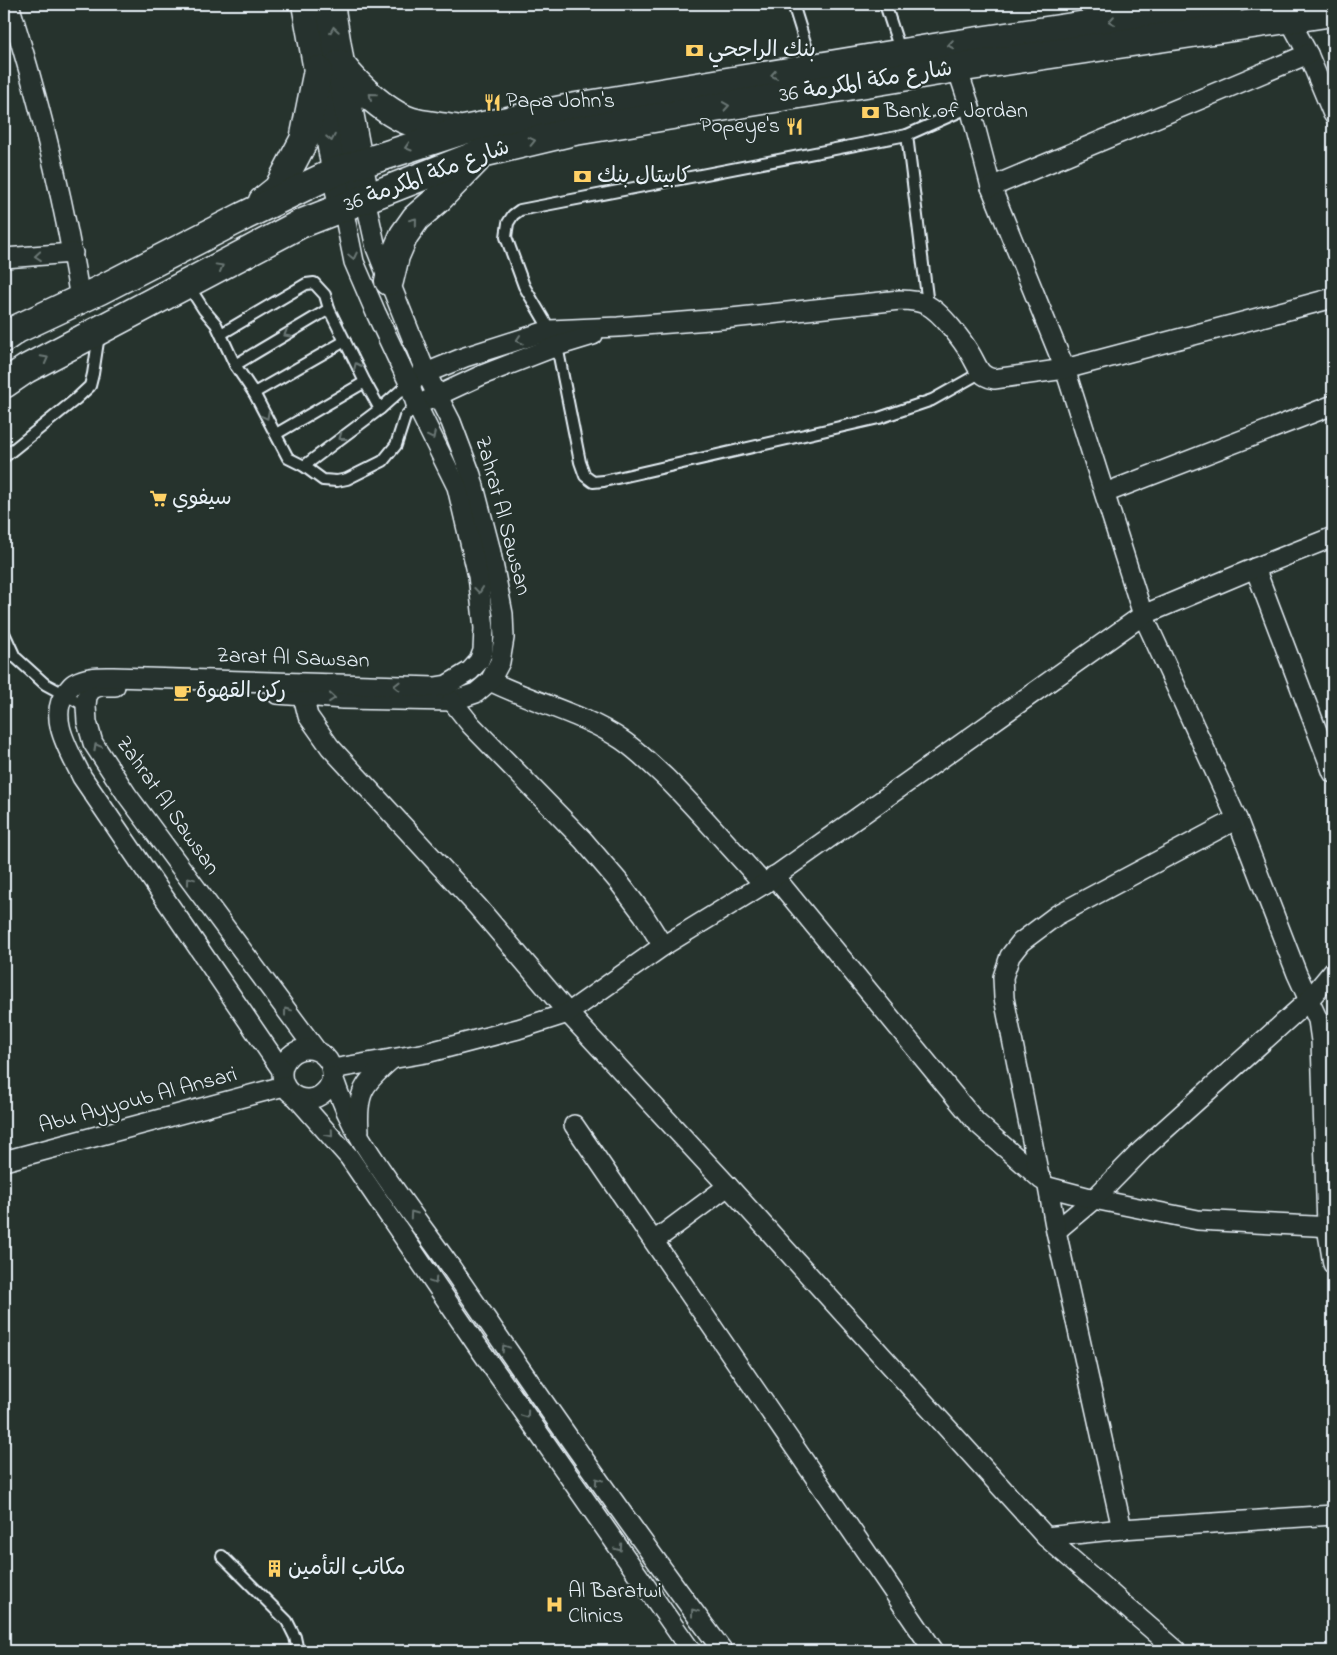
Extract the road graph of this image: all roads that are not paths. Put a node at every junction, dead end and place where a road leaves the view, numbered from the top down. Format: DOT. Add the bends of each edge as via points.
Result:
graph roads {
  1 [pos="9,4"];
  2 [pos="306,4"];
  3 [pos="330,4"];
  4 [pos="793,4"];
  5 [pos="885,4"];
  6 [pos="1229,4"];
  7 [pos="1333,12"];
  8 [pos="1289,19"];
  9 [pos="901,54"];
  10 [pos="1308,54"];
  11 [pos="329,67"];
  12 [pos="957,68"];
  13 [pos="813,69"];
  14 [pos="970,107"];
  15 [pos="1333,114"];
  16 [pos="464,130"];
  17 [pos="907,135"];
  18 [pos="482,153"];
  19 [pos="348,167"];
  20 [pos="991,187"];
  21 [pos="354,203"];
  22 [pos="244,216"];
  23 [pos="73,253"];
  24 [pos="4,258"];
  25 [pos="389,282"];
  26 [pos="188,284"];
  27 [pos="1333,298"];
  28 [pos="80,299"];
  29 [pos="928,305"];
  30 [pos="329,309"];
  31 [pos="99,331"];
  32 [pos="221,334"];
  33 [pos="4,338"];
  34 [pos="554,338"];
  35 [pos="345,341"];
  36 [pos="235,365"];
  37 [pos="1065,369"];
  38 [pos="426,373"];
  39 [pos="980,373"];
  40 [pos="364,382"];
  41 [pos="409,383"];
  42 [pos="4,384"];
  43 [pos="254,393"];
  44 [pos="438,397"];
  45 [pos="416,404"];
  46 [pos="1333,405"];
  47 [pos="380,408"];
  48 [pos="276,434"];
  49 [pos="4,457"];
  50 [pos="304,466"];
  51 [pos="1105,493"];
  52 [pos="1333,538"];
  53 [pos="1255,568"];
  54 [pos="1143,615"];
  55 [pos="4,633"];
  56 [pos="490,680"];
  57 [pos="303,689"];
  58 [pos="64,695"];
  59 [pos="452,702"];
  60 [pos="86,706"];
  61 [pos="1333,774"];
  62 [pos="1238,819"];
  63 [pos="769,880"];
  64 [pos="663,946"];
  65 [pos="1333,971"];
  66 [pos="1309,1000"];
  67 [pos="568,1013"];
  68 [pos="316,1050"];
  69 [pos="392,1059"];
  70 [pos="332,1074"];
  71 [pos="288,1084"];
  72 [pos="574,1125"];
  73 [pos="360,1137"];
  74 [pos="4,1161"];
  75 [pos="1044,1182"];
  76 [pos="728,1186"];
  77 [pos="1094,1199"];
  78 [pos="1330,1227"];
  79 [pos="1056,1231"];
  80 [pos="654,1241"];
  81 [pos="1333,1264"];
  82 [pos="1333,1515"];
  83 [pos="1122,1529"];
  84 [pos="1046,1537"];
  85 [pos="222,1556"];
  86 [pos="298,1651"];
  87 [pos="691,1651"];
  88 [pos="723,1651"];
  89 [pos="934,1651"];
  90 [pos="1177,1651"];
  1 -- 23 [label="street" via="31,73"];
  2 -- 11 [label="main road"];
  11 -- 3 [label="main road, one-way"];
  4 -- 13 [label="lane"];
  5 -- 9 [label="lane"];
  6 -- 9 [label="main road, شارع مكة المكرمة 36, one-way"];
  7 -- 8 [label="main road, شارع مكة المكرمة 36"];
  8 -- 10 [label="street"];
  8 -- 12 [label="main road, شارع مكة المكرمة 36"];
  9 -- 13 [label="main road, شارع مكة المكرمة 36"];
  10 -- 15 [label="street"];
  10 -- 20 [label="street"];
  16 -- 11 [label="main road, one-way" via="415,123 398,116"];
  11 -- 19 [label="main road"];
  11 -- 22 [label="main road" via="292,166 278,189"];
  12 -- 14 [label="street"];
  18 -- 12 [label="main road, شارع مكة المكرمة 36, one-way" via="575,131"];
  13 -- 16 [label="main road, شارع مكة المكرمة 36, one-way" via="576,107"];
  14 -- 17 [label="lane"];
  14 -- 20 [label="street"];
  16 -- 19 [label="main road, شارع مكة المكرمة 36, one-way"];
  17 -- 29 [label="lane"];
  17 -- 34 [label="lane" via="520,210 508,223 506,237 524,286"];
  18 -- 21 [label="main road, شارع مكة المكرمة 36"];
  25 -- 18 [label="main road, one-way" via="395,256 416,218"];
  19 -- 21 [label="main road"];
  19 -- 22 [label="main road, شارع مكة المكرمة 36"];
  20 -- 37 [label="street"];
  21 -- 25 [label="street, Zahrat Al Sawsan"];
  26 -- 21 [label="main road, شارع مكة المكرمة 36, one-way" via="300,224"];
  21 -- 41 [label="street, Zarat Al Sawsan, one-way" via="354,262"];
  22 -- 28 [label="main road, شارع مكة المكرمة 36"];
  23 -- 24 [label="street, one-way"];
  23 -- 28 [label="street"];
  25 -- 38 [label="street, Zahrat Al Sawsan"];
  26 -- 31 [label="main road, شارع مكة المكرمة 36"];
  26 -- 32 [label="lane"];
  27 -- 37 [label="street"];
  28 -- 33 [label="main road, شارع مكة المكرمة 36"];
  29 -- 34 [label="street" via="900,300 618,327"];
  29 -- 39 [label="street" via="946,322"];
  30 -- 32 [label="lane" via="317,284 306,284"];
  30 -- 35 [label="lane"];
  30 -- 36 [label="lane, one-way"];
  42 -- 31 [label="main road, شارع مكة المكرمة 36, one-way"];
  31 -- 49 [label="lane" via="90,386"];
  32 -- 36 [label="lane"];
  34 -- 38 [label="street, one-way" via="465,357"];
  34 -- 39 [label="lane" via="580,462 585,476 593,482 879,418 932,400"];
  34 -- 44 [label="street"];
  40 -- 35 [label="lane, one-way"];
  35 -- 43 [label="lane"];
  36 -- 43 [label="lane"];
  37 -- 39 [label="street" via="994,379"];
  37 -- 51 [label="street"];
  38 -- 41 [label="street"];
  38 -- 44 [label="street, Zahrat Al Sawsan"];
  40 -- 47 [label="lane"];
  40 -- 48 [label="lane"];
  41 -- 45 [label="street, Zarat Al Sawsan"];
  41 -- 47 [label="lane"];
  43 -- 48 [label="lane, one-way"];
  44 -- 45 [label="street"];
  44 -- 56 [label="street, Zahrat Al Sawsan" via="471,475 503,614 500,662"];
  45 -- 50 [label="lane" via="405,417 396,445 383,461 336,481 323,480"];
  45 -- 57 [label="street, Zarat Al Sawsan, one-way" via="457,487 478,576 484,628 483,651 479,661 447,685"];
  46 -- 51 [label="street"];
  47 -- 50 [label="lane, one-way"];
  48 -- 50 [label="lane" via="288,458"];
  51 -- 54 [label="street"];
  52 -- 53 [label="street"];
  53 -- 54 [label="street"];
  53 -- 61 [label="street"];
  54 -- 62 [label="street"];
  54 -- 63 [label="street"];
  55 -- 58 [label="lane" via="15,658 45,684"];
  56 -- 59 [label="street, Zahrat Al Sawsan" via="476,693"];
  56 -- 63 [label="street" via="622,740 648,761"];
  57 -- 58 [label="street, Zarat Al Sawsan" via="113,676 74,683"];
  57 -- 59 [label="street, Zahrat Al Sawsan, one-way" via="343,699"];
  57 -- 60 [label="street, Zahrat Al Sawsan" via="100,686 87,696"];
  57 -- 67 [label="street" via="308,716 330,747 477,906"];
  58 -- 60 [label="lane"];
  58 -- 71 [label="street" via="59,708 61,734 82,776"];
  59 -- 64 [label="street" via="583,840 643,914"];
  68 -- 60 [label="street, Zahrat Al Sawsan, one-way" via="127,795 94,744"];
  62 -- 66 [label="street"];
  62 -- 75 [label="street" via="1057,915 1021,942 1010,956 1003,977 1004,998"];
  63 -- 64 [label="street"];
  63 -- 75 [label="street" via="976,1122"];
  64 -- 67 [label="street"];
  65 -- 66 [label="street"];
  66 -- 77 [label="street" via="1142,1150"];
  66 -- 78 [label="street" via="1318,1020 1321,1041"];
  67 -- 69 [label="street" via="518,1029"];
  67 -- 76 [label="street"];
  68 -- 70 [label="street" via="329,1061"];
  68 -- 71 [label="street" via="298,1049 284,1060"];
  69 -- 70 [label="street"];
  69 -- 73 [label="street" via="367,1082 362,1091 358,1119"];
  70 -- 71 [label="street" via="329,1087 315,1098 306,1099"];
  70 -- 73 [label="street"];
  71 -- 74 [label="street, Abu Ayyoub Al Ansari"];
  71 -- 87 [label="street, one-way" via="349,1157"];
  72 -- 80 [label="street"];
  88 -- 73 [label="street, one-way" via="650,1554"];
  75 -- 77 [label="street"];
  75 -- 79 [label="street"];
  76 -- 80 [label="street"];
  76 -- 84 [label="street"];
  77 -- 78 [label="street" via="1198,1220"];
  77 -- 79 [label="street"];
  78 -- 81 [label="street"];
  79 -- 83 [label="street"];
  80 -- 89 [label="street"];
  82 -- 83 [label="street"];
  83 -- 84 [label="street"];
  84 -- 90 [label="street"];
  85 -- 86 [label="lane" via="287,1621"];
}
